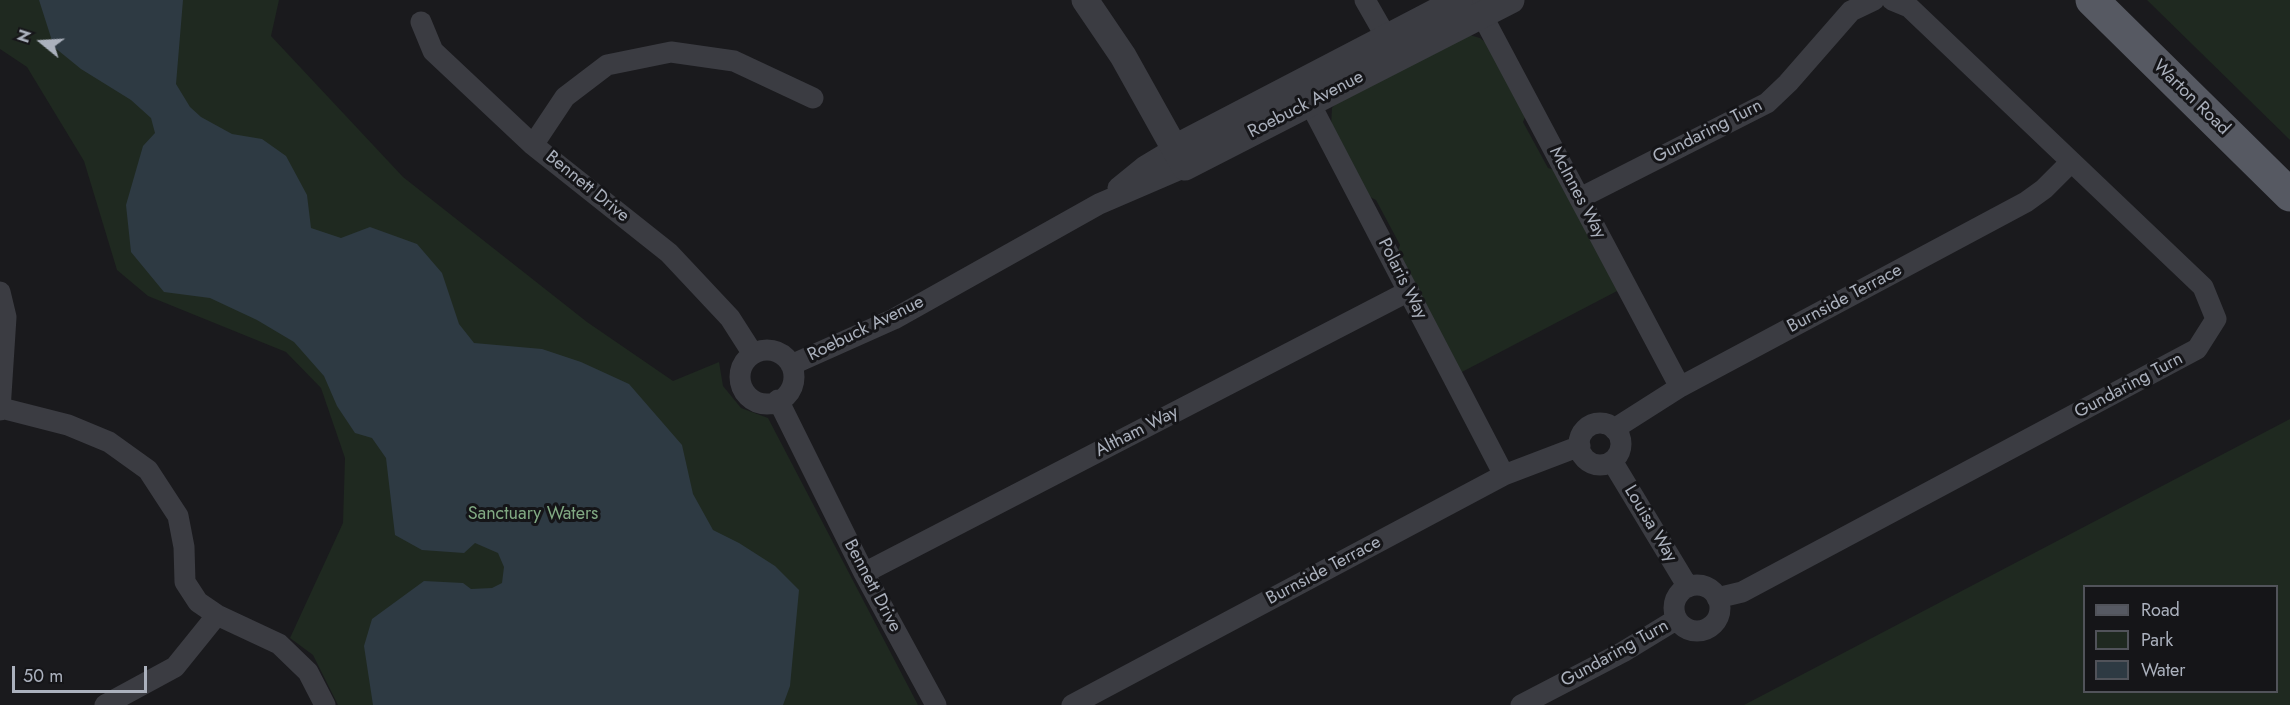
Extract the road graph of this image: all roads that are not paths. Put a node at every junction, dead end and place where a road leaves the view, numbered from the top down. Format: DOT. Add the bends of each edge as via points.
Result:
graph roads {
  1 [pos="1085,0"];
  2 [pos="1365,0"];
  3 [pos="1459,0"];
  4 [pos="1511,0"];
  5 [pos="1874,0"];
  6 [pos="1892,0"];
  7 [pos="2092,0"];
  8 [pos="1478,7"];
  9 [pos="421,22"];
  10 [pos="1392,48"];
  11 [pos="1305,93"];
  12 [pos="813,98"];
  13 [pos="533,145"];
  14 [pos="1180,158"];
  15 [pos="2071,162"];
  16 [pos="2290,195"];
  17 [pos="1580,198"];
  18 [pos="1409,291"];
  19 [pos="0,292"];
  20 [pos="753,354"];
  21 [pos="791,365"];
  22 [pos="1680,387"];
  23 [pos="778,400"];
  24 [pos="0,409"];
  25 [pos="1614,429"];
  26 [pos="1580,446"];
  27 [pos="1612,461"];
  28 [pos="1504,475"];
  29 [pos="864,573"];
  30 [pos="1688,587"];
  31 [pos="1717,598"];
  32 [pos="217,615"];
  33 [pos="1677,619"];
  34 [pos="105,705"];
  35 [pos="326,705"];
  36 [pos="936,705"];
  37 [pos="1072,705"];
  38 [pos="1521,705"];
  1 -- 14 [label="street" via="1123,56"];
  2 -- 10 [label="street"];
  3 -- 10 [label="street, Roebuck Avenue"];
  4 -- 8 [label="street, Roebuck Avenue"];
  5 -- 17 [label="street, Gundaring Turn" via="1851,11 1767,103"];
  6 -- 15 [label="street, Gundaring Turn" via="1909,7"];
  7 -- 16 [label="main road, Warton Road"];
  8 -- 10 [label="street, Roebuck Avenue"];
  8 -- 17 [label="street, McInnes Way"];
  9 -- 13 [label="street, Bennett Drive" via="433,51"];
  10 -- 11 [label="street, Roebuck Avenue"];
  11 -- 14 [label="street, Roebuck Avenue"];
  11 -- 18 [label="street, Polaris Way"];
  12 -- 13 [label="street" via="734,61 671,52 607,65 565,98"];
  13 -- 20 [label="street, Bennett Drive" via="669,253 730,318"];
  14 -- 21 [label="street, Roebuck Avenue" via="1145,166 1099,204 894,319"];
  15 -- 22 [label="street, Burnside Terrace" via="2026,202"];
  15 -- 31 [label="street, Gundaring Turn" via="2203,287 2216,319 2197,349 1742,592"];
  17 -- 22 [label="street, McInnes Way"];
  18 -- 28 [label="street, Polaris Way"];
  18 -- 29 [label="street, Altham Way"];
  19 -- 24 [label="street" via="6,316"];
  20 -- 21 [label="street" via="769,350 779,353"];
  20 -- 23 [label="street" via="743,364 740,375 745,393 764,404"];
  21 -- 23 [label="street" via="793,383 785,397"];
  22 -- 25 [label="street, Burnside Terrace"];
  23 -- 29 [label="street, Bennett Drive"];
  24 -- 32 [label="street" via="68,425 110,442 148,470 178,516 185,582 198,602"];
  25 -- 26 [label="street" via="1594,424 1583,432"];
  25 -- 27 [label="street" via="1619,435 1620,449"];
  26 -- 27 [label="street" via="1581,453 1592,464"];
  26 -- 28 [label="street, Burnside Terrace"];
  27 -- 30 [label="street, Louisa Way"];
  28 -- 37 [label="street, Burnside Terrace"];
  29 -- 36 [label="street, Bennett Drive"];
  30 -- 31 [label="street" via="1703,586"];
  30 -- 33 [label="street, Gundaring Turn" via="1674,604"];
  31 -- 33 [label="street, Gundaring Turn" via="1719,614 1708,628 1692,631"];
  32 -- 34 [label="street" via="175,667"];
  32 -- 35 [label="street" via="279,644 308,672"];
  33 -- 38 [label="street, Gundaring Turn"];
}
